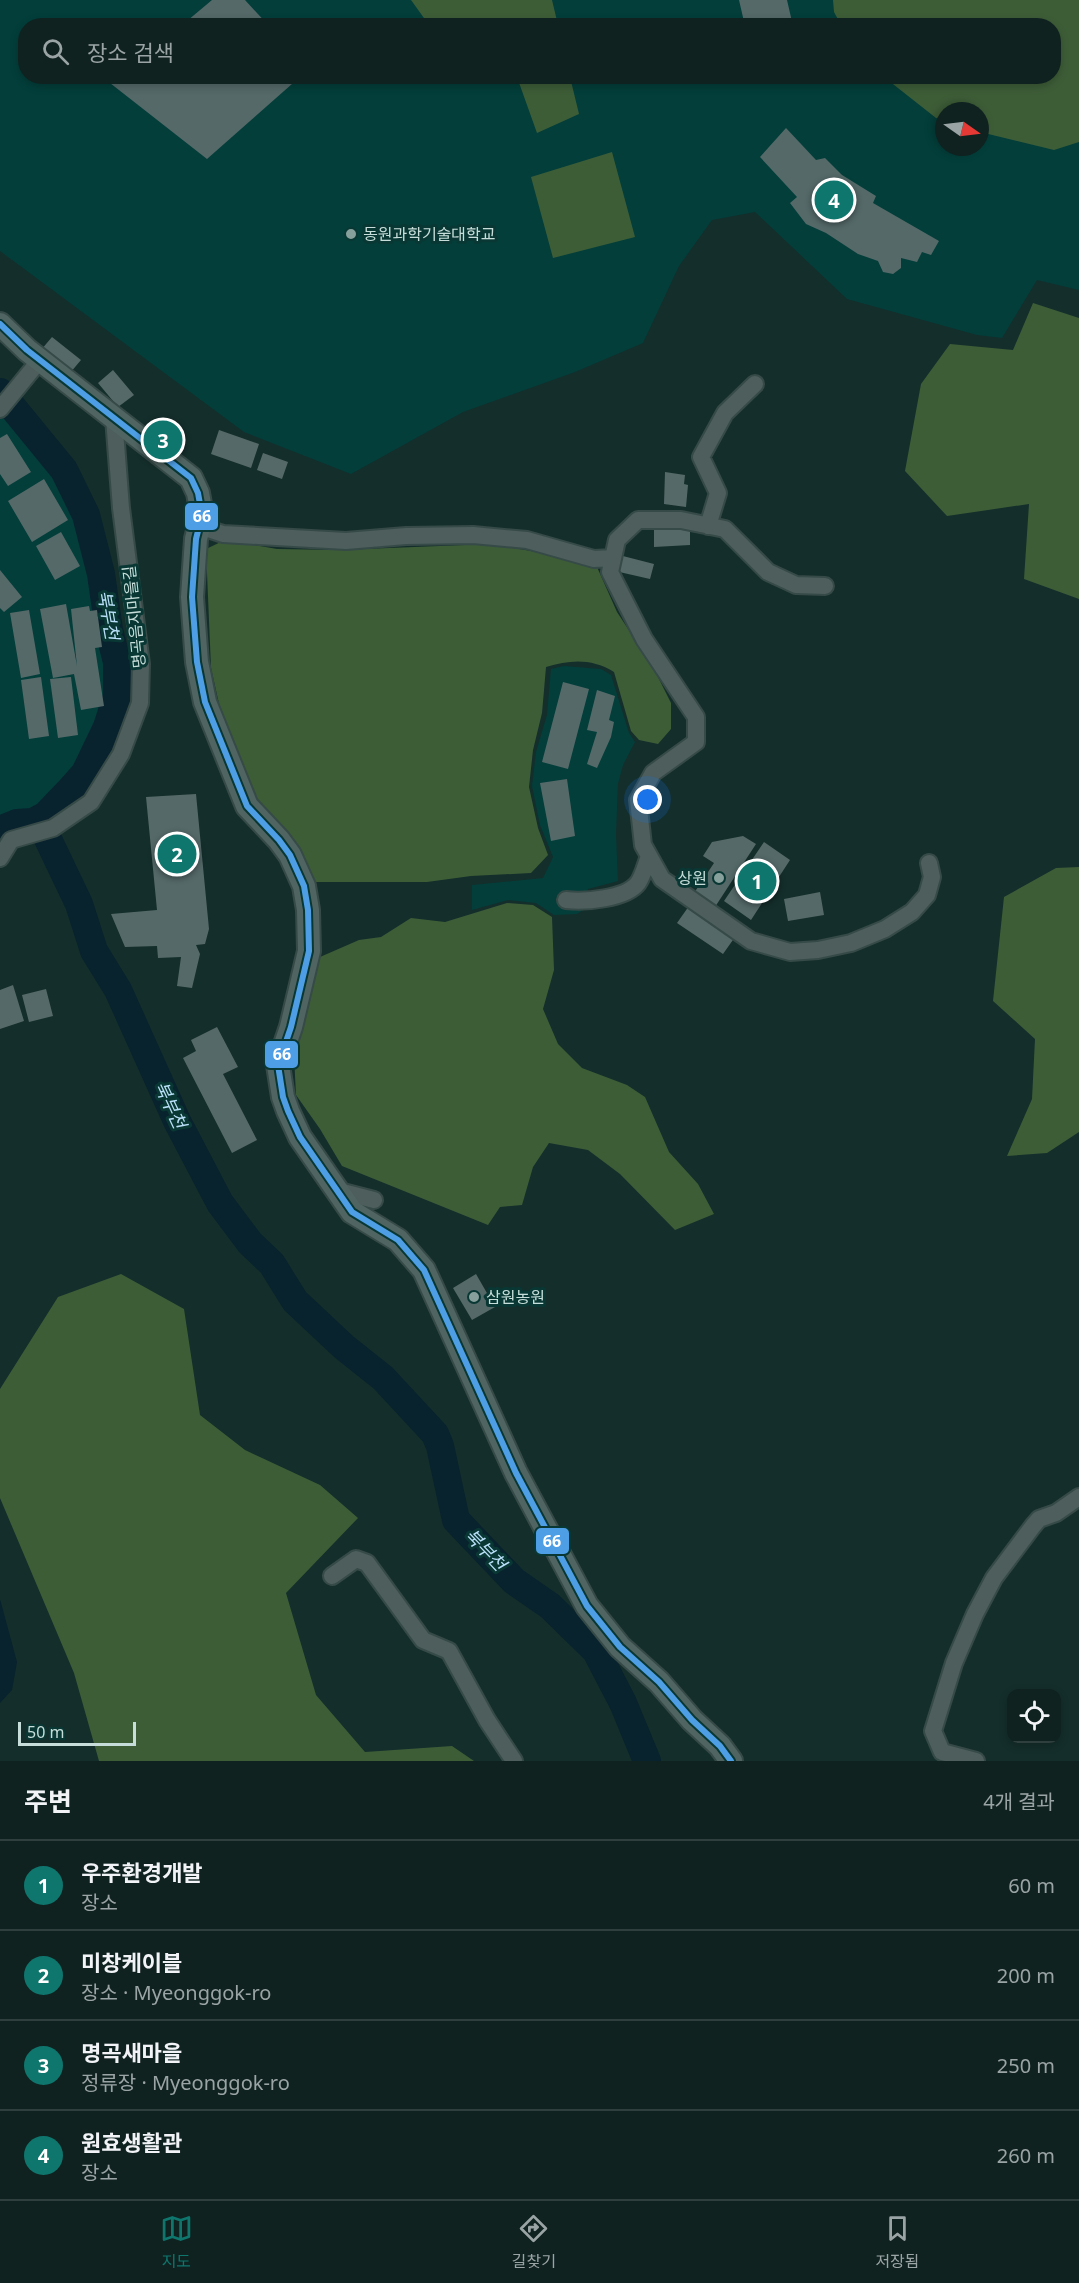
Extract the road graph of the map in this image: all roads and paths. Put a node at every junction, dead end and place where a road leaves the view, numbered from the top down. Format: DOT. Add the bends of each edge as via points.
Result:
graph roads {
  1 [pos="0,324"];
  2 [pos="40,360"];
  3 [pos="755,384"];
  4 [pos="0,410"];
  5 [pos="114,418"];
  6 [pos="708,525"];
  7 [pos="199,526"];
  8 [pos="613,558"];
  9 [pos="825,586"];
  10 [pos="649,856"];
  11 [pos="0,858"];
  12 [pos="929,863"];
  13 [pos="566,900"];
  14 [pos="335,1190"];
  15 [pos="374,1200"];
  16 [pos="1079,1497"];
  17 [pos="332,1576"];
  18 [pos="514,1761"];
  19 [pos="731,1761"];
  20 [pos="976,1761"];
  1 -- 2 [label="main road"];
  2 -- 4 [label="street"];
  2 -- 5 [label="main road"];
  3 -- 6 [label="street" via="724,413 701,457 718,493"];
  5 -- 7 [label="main road" via="191,478 202,515"];
  5 -- 11 [label="street, 명곡음지마을길" via="141,664 140,703 122,754 91,802 53,828 11,840"];
  6 -- 8 [label="street" via="681,520 638,520 617,540"];
  6 -- 9 [label="street" via="725,529 768,572 796,585"];
  7 -- 8 [label="street" via="223,534 346,541 473,535 527,540 594,560"];
  7 -- 14 [label="main road" via="192,597 197,662 206,702 247,806 290,855 307,902 309,951 278,1065 283,1097 300,1137"];
  8 -- 10 [label="street" via="610,572 624,602 696,717 696,742 653,773 638,800 643,845"];
  10 -- 12 [label="street" via="662,879 702,908 751,941 790,952 818,951 851,943 912,912 927,895 932,878"];
  10 -- 13 [label="street" via="638,884 615,896 582,902"];
  14 -- 15 [label="street"];
  14 -- 19 [label="main road" via="352,1212 398,1239 424,1270 516,1473 587,1606 620,1647"];
  16 -- 20 [label="street" via="1039,1519 1018,1544 994,1578 954,1663 933,1731 942,1752"];
  17 -- 18 [label="street" via="356,1559 367,1563 423,1640 449,1651"];
}
